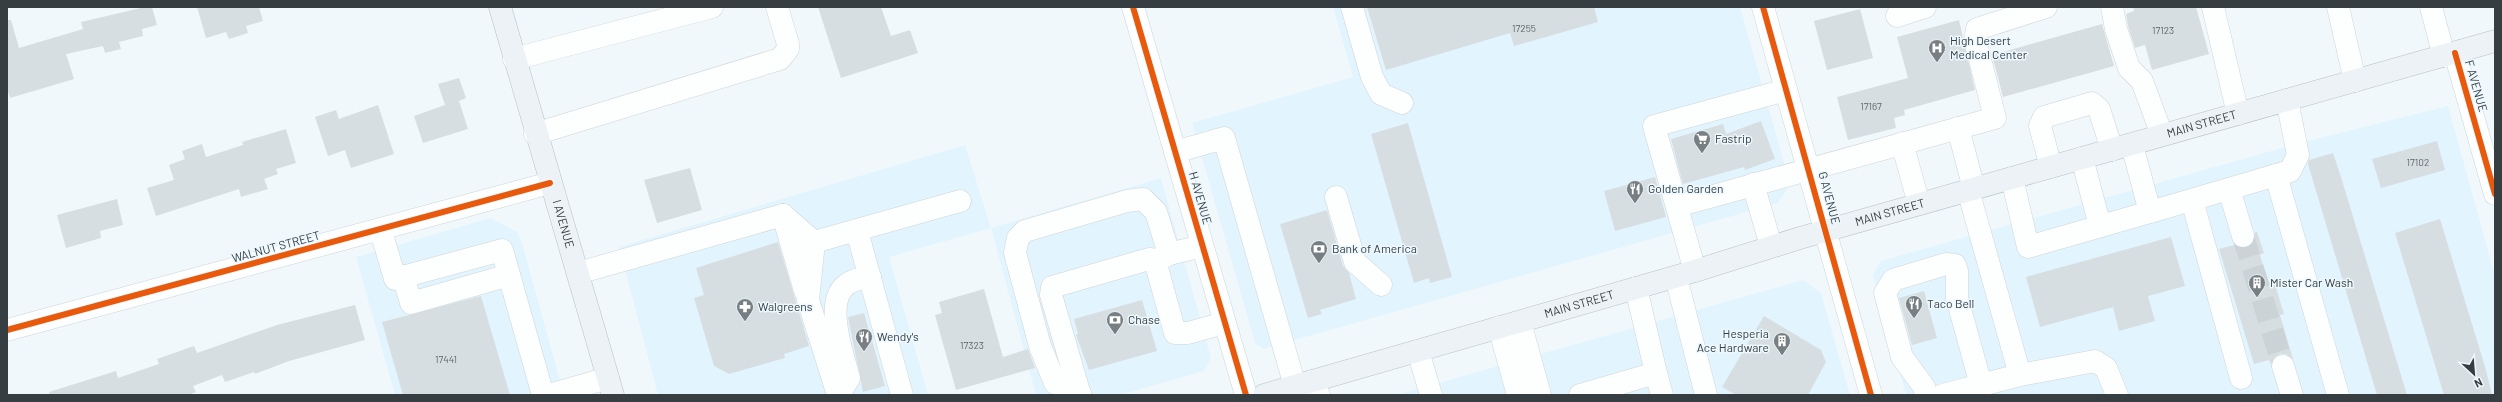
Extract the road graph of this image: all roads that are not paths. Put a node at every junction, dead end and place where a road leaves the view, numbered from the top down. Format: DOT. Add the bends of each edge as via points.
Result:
graph roads {
  1 [pos="500,7"];
  2 [pos="712,7"];
  3 [pos="777,7"];
  4 [pos="1133,7"];
  5 [pos="1352,7"];
  6 [pos="1763,7"];
  7 [pos="1925,7"];
  8 [pos="2046,7"];
  9 [pos="2112,7"];
  10 [pos="2213,7"];
  11 [pos="2338,7"];
  12 [pos="2431,7"];
  13 [pos="1995,15"];
  14 [pos="1897,16"];
  15 [pos="2495,41"];
  16 [pos="2450,54"];
  17 [pos="514,59"];
  18 [pos="2355,81"];
  19 [pos="1786,90"];
  20 [pos="2287,100"];
  21 [pos="1402,103"];
  22 [pos="2238,114"];
  23 [pos="1958,128"];
  24 [pos="535,134"];
  25 [pos="2162,135"];
  26 [pos="1902,143"];
  27 [pos="2122,147"];
  28 [pos="1175,152"];
  29 [pos="2082,158"];
  30 [pos="2051,167"];
  31 [pos="1809,169"];
  32 [pos="2276,175"];
  33 [pos="2012,178"];
  34 [pos="550,183"];
  35 [pos="1753,184"];
  36 [pos="1971,189"];
  37 [pos="2229,189"];
  38 [pos="2495,194"];
  39 [pos="1336,197"];
  40 [pos="2192,200"];
  41 [pos="960,201"];
  42 [pos="1919,204"];
  43 [pos="1677,206"];
  44 [pos="2150,212"];
  45 [pos="783,215"];
  46 [pos="2100,226"];
  47 [pos="1826,230"];
  48 [pos="381,231"];
  49 [pos="857,231"];
  50 [pos="2243,236"];
  51 [pos="814,242"];
  52 [pos="1202,246"];
  53 [pos="1771,246"];
  54 [pos="1987,255"];
  55 [pos="1163,257"];
  56 [pos="1950,265"];
  57 [pos="578,273"];
  58 [pos="1686,274"];
  59 [pos="870,277"];
  60 [pos="1381,284"];
  61 [pos="1636,288"];
  62 [pos="808,300"];
  63 [pos="1224,323"];
  64 [pos="1510,325"];
  65 [pos="7,330"];
  66 [pos="1418,351"];
  67 [pos="2283,366"];
  68 [pos="1656,373"];
  69 [pos="2020,375"];
  70 [pos="1981,385"];
  71 [pos="610,386"];
  72 [pos="1309,387"];
  73 [pos="2244,388"];
  74 [pos="1931,392"];
  75 [pos="1080,394"];
  76 [pos="543,395"];
  77 [pos="549,395"];
  78 [pos="838,395"];
  79 [pos="902,395"];
  80 [pos="1246,395"];
  81 [pos="1264,395"];
  82 [pos="1431,395"];
  83 [pos="1518,395"];
  84 [pos="1540,395"];
  85 [pos="1580,395"];
  86 [pos="1662,395"];
  87 [pos="1706,395"];
  88 [pos="1871,395"];
  89 [pos="2117,395"];
  90 [pos="2292,395"];
  91 [pos="2338,395"];
  1 -- 17 [label="main road, I AVENUE"];
  2 -- 17 [label="street"];
  3 -- 24 [label="street" via="788,44 788,49 780,59"];
  4 -- 28 [label="street, H AVENUE"];
  5 -- 21 [label="street" via="1372,77 1382,94"];
  6 -- 19 [label="street, G AVENUE"];
  7 -- 14 [label="street"];
  8 -- 13 [label="street"];
  9 -- 25 [label="street" via="2116,29 2129,68 2142,81"];
  10 -- 22 [label="street"];
  11 -- 18 [label="street"];
  12 -- 16 [label="street, F AVENUE"];
  13 -- 23 [label="street" via="1977,28 1975,40 1995,118"];
  15 -- 16 [label="main road, MAIN STREET"];
  16 -- 18 [label="main road, MAIN STREET"];
  16 -- 38 [label="street, F AVENUE"];
  17 -- 24 [label="main road, I AVENUE"];
  18 -- 20 [label="main road, MAIN STREET"];
  19 -- 31 [label="street, G AVENUE"];
  19 -- 43 [label="street" via="1654,126"];
  20 -- 22 [label="main road, MAIN STREET"];
  20 -- 32 [label="street" via="2298,155 2290,171"];
  22 -- 25 [label="main road, MAIN STREET"];
  23 -- 26 [label="street"];
  23 -- 36 [label="street"];
  24 -- 34 [label="main road, I AVENUE"];
  25 -- 27 [label="main road, MAIN STREET"];
  26 -- 31 [label="street"];
  26 -- 42 [label="street"];
  27 -- 29 [label="main road, MAIN STREET"];
  27 -- 30 [label="street" via="2099,109 2092,103 2044,117 2040,126"];
  27 -- 44 [label="street"];
  28 -- 52 [label="street, H AVENUE"];
  28 -- 72 [label="street" via="1224,138"];
  29 -- 30 [label="main road, MAIN STREET"];
  29 -- 46 [label="street"];
  30 -- 33 [label="main road, MAIN STREET"];
  31 -- 35 [label="street"];
  31 -- 47 [label="street, G AVENUE"];
  32 -- 37 [label="street"];
  32 -- 91 [label="street"];
  33 -- 36 [label="main road, MAIN STREET"];
  33 -- 46 [label="street" via="2028,247"];
  34 -- 48 [label="street, WALNUT STREET"];
  34 -- 57 [label="main road, I AVENUE"];
  35 -- 43 [label="street"];
  35 -- 53 [label="street"];
  36 -- 42 [label="main road, MAIN STREET"];
  36 -- 54 [label="street"];
  37 -- 40 [label="street"];
  37 -- 50 [label="street"];
  39 -- 60 [label="street" via="1354,262"];
  40 -- 44 [label="street"];
  40 -- 73 [label="street"];
  41 -- 49 [label="street"];
  42 -- 47 [label="main road, MAIN STREET"];
  43 -- 58 [label="street"];
  44 -- 46 [label="street"];
  45 -- 51 [label="street"];
  45 -- 57 [label="street"];
  45 -- 62 [label="street"];
  47 -- 53 [label="main road, MAIN STREET"];
  47 -- 88 [label="street, G AVENUE"];
  48 -- 65 [label="street, WALNUT STREET"];
  48 -- 76 [label="street" via="395,278 502,250"];
  49 -- 51 [label="street"];
  49 -- 59 [label="street"];
  51 -- 62 [label="street"];
  52 -- 55 [label="street"];
  52 -- 63 [label="street, H AVENUE"];
  53 -- 58 [label="main road, MAIN STREET"];
  54 -- 56 [label="street"];
  54 -- 69 [label="street"];
  55 -- 63 [label="street" via="1157,268 1175,333 1188,333"];
  55 -- 75 [label="street" via="1052,287 1051,295"];
  55 -- 75 [label="street" via="1156,212 1143,199 1126,201 1056,221 1025,231 1018,238 1015,252 1046,364 1055,383"];
  56 -- 70 [label="street" via="1957,271 1957,298"];
  56 -- 74 [label="street" via="1893,280 1885,293 1902,357"];
  57 -- 71 [label="main road, I AVENUE"];
  58 -- 61 [label="main road, MAIN STREET"];
  58 -- 87 [label="street"];
  59 -- 78 [label="street" via="849,283 839,294 835,324 849,378"];
  59 -- 79 [label="street"];
  61 -- 64 [label="main road, MAIN STREET"];
  61 -- 68 [label="street"];
  62 -- 78 [label="street"];
  63 -- 80 [label="street, H AVENUE"];
  64 -- 66 [label="main road, MAIN STREET"];
  64 -- 83 [label="street"];
  64 -- 84 [label="street"];
  66 -- 72 [label="main road, MAIN STREET"];
  66 -- 82 [label="street"];
  67 -- 90 [label="street"];
  68 -- 85 [label="street"];
  68 -- 86 [label="street"];
  69 -- 70 [label="street"];
  69 -- 89 [label="street" via="2095,361 2106,368"];
  70 -- 74 [label="street"];
  71 -- 77 [label="street"];
  72 -- 81 [label="main road, MAIN STREET"];
}
